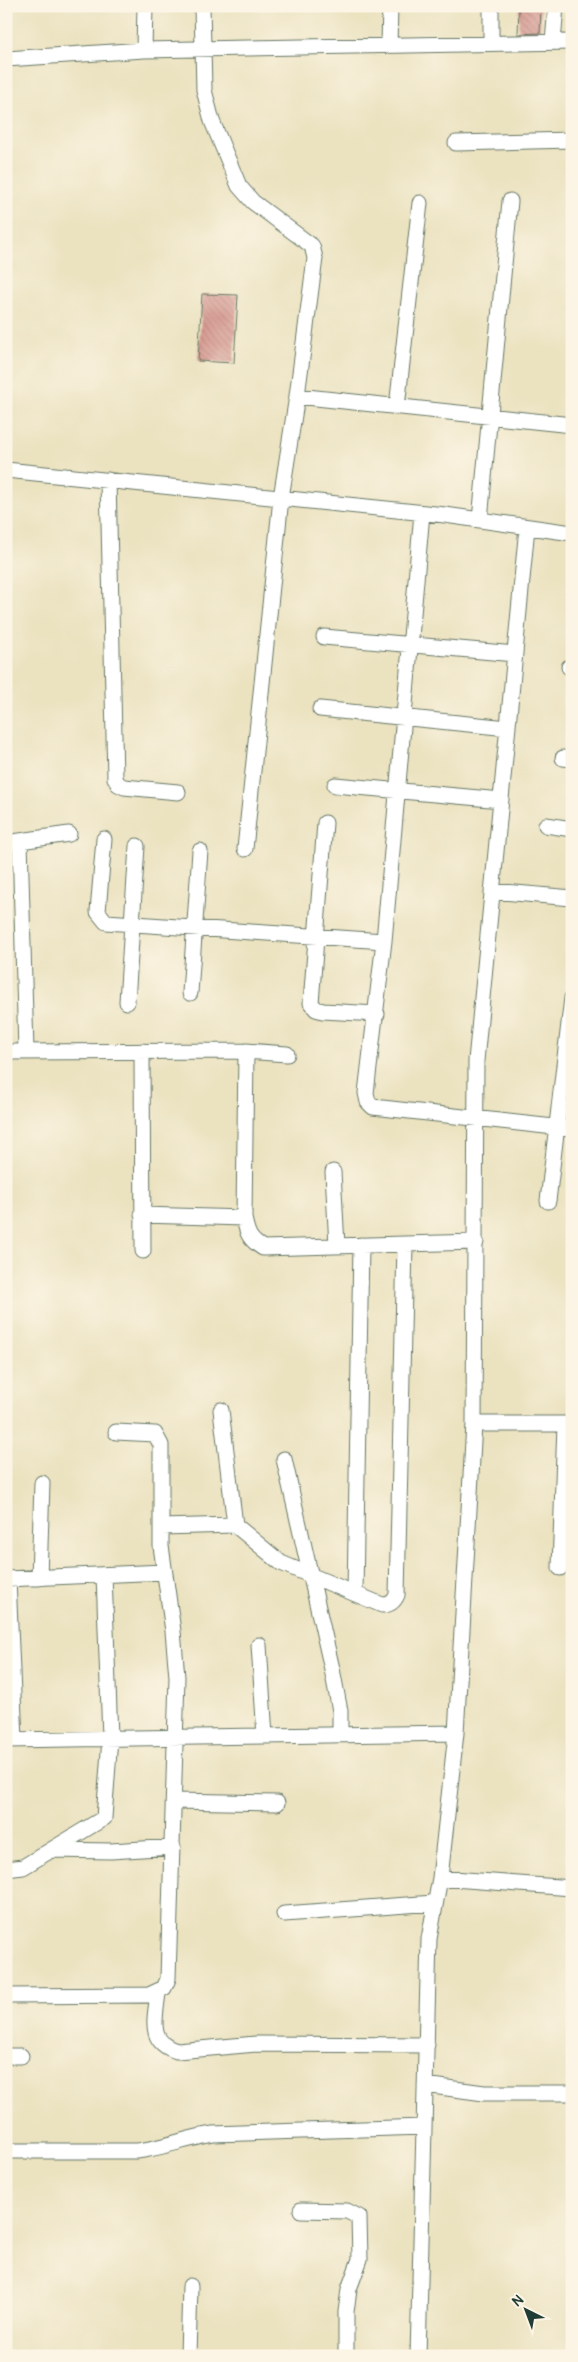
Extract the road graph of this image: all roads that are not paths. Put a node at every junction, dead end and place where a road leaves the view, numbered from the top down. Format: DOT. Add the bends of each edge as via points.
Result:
graph roads {
  1 [pos="145,6"];
  2 [pos="202,6"];
  3 [pos="390,6"];
  4 [pos="491,6"];
  5 [pos="556,6"];
  6 [pos="553,42"];
  7 [pos="572,42"];
  8 [pos="491,43"];
  9 [pos="389,45"];
  10 [pos="202,49"];
  11 [pos="144,50"];
  12 [pos="6,59"];
  13 [pos="572,140"];
  14 [pos="456,143"];
  15 [pos="510,201"];
  16 [pos="420,203"];
  17 [pos="297,396"];
  18 [pos="397,407"];
  19 [pos="489,417"];
  20 [pos="572,425"];
  21 [pos="6,470"];
  22 [pos="108,480"];
  23 [pos="281,498"];
  24 [pos="422,512"];
  25 [pos="480,520"];
  26 [pos="527,526"];
  27 [pos="572,533"];
  28 [pos="324,637"];
  29 [pos="411,645"];
  30 [pos="515,654"];
  31 [pos="320,709"];
  32 [pos="405,718"];
  33 [pos="508,728"];
  34 [pos="335,785"];
  35 [pos="399,791"];
  36 [pos="178,792"];
  37 [pos="501,800"];
  38 [pos="325,823"];
  39 [pos="546,825"];
  40 [pos="572,829"];
  41 [pos="69,834"];
  42 [pos="104,839"];
  43 [pos="13,842"];
  44 [pos="138,846"];
  45 [pos="246,849"];
  46 [pos="200,851"];
  47 [pos="492,891"];
  48 [pos="572,898"];
  49 [pos="132,924"];
  50 [pos="195,928"];
  51 [pos="315,937"];
  52 [pos="384,941"];
  53 [pos="190,993"];
  54 [pos="572,998"];
  55 [pos="126,1002"];
  56 [pos="376,1014"];
  57 [pos="142,1051"];
  58 [pos="246,1051"];
  59 [pos="6,1052"];
  60 [pos="26,1052"];
  61 [pos="287,1054"];
  62 [pos="476,1118"];
  63 [pos="556,1127"];
  64 [pos="572,1129"];
  65 [pos="333,1172"];
  66 [pos="548,1201"];
  67 [pos="142,1215"];
  68 [pos="244,1218"];
  69 [pos="476,1242"];
  70 [pos="405,1244"];
  71 [pos="361,1245"];
  72 [pos="338,1246"];
  73 [pos="142,1251"];
  74 [pos="221,1410"];
  75 [pos="474,1424"];
  76 [pos="568,1424"];
  77 [pos="116,1432"];
  78 [pos="284,1459"];
  79 [pos="42,1483"];
  80 [pos="235,1525"];
  81 [pos="161,1527"];
  82 [pos="560,1568"];
  83 [pos="164,1572"];
  84 [pos="104,1574"];
  85 [pos="312,1575"];
  86 [pos="39,1578"];
  87 [pos="7,1579"];
  88 [pos="355,1593"];
  89 [pos="259,1645"];
  90 [pos="456,1733"];
  91 [pos="340,1734"];
  92 [pos="265,1736"];
  93 [pos="177,1737"];
  94 [pos="110,1738"];
  95 [pos="11,1740"];
  96 [pos="174,1801"];
  97 [pos="277,1803"];
  98 [pos="172,1847"];
  99 [pos="50,1850"];
  100 [pos="6,1869"];
  101 [pos="440,1878"];
  102 [pos="572,1888"];
  103 [pos="434,1903"];
  104 [pos="284,1914"];
  105 [pos="158,1992"];
  106 [pos="6,1996"];
  107 [pos="427,2046"];
  108 [pos="425,2086"];
  109 [pos="572,2093"];
  110 [pos="424,2127"];
  111 [pos="6,2150"];
  112 [pos="301,2210"];
  113 [pos="190,2286"];
  114 [pos="188,2356"];
  115 [pos="346,2356"];
  116 [pos="418,2356"];
  1 -- 11 [label="street"];
  2 -- 10 [label="street"];
  3 -- 9 [label="street"];
  4 -- 8 [label="street"];
  5 -- 6 [label="street"];
  6 -- 7 [label="street"];
  6 -- 8 [label="street"];
  8 -- 9 [label="street"];
  9 -- 10 [label="street"];
  10 -- 11 [label="street"];
  10 -- 17 [label="street" via="204,90 212,121 239,186 253,202 312,246 314,258"];
  11 -- 12 [label="street"];
  13 -- 14 [label="street"];
  15 -- 19 [label="street"];
  16 -- 18 [label="street"];
  17 -- 18 [label="street"];
  17 -- 23 [label="street"];
  18 -- 19 [label="street"];
  19 -- 20 [label="street"];
  19 -- 25 [label="street"];
  21 -- 22 [label="street"];
  22 -- 23 [label="street"];
  22 -- 36 [label="street" via="115,778 124,787"];
  23 -- 24 [label="street"];
  23 -- 45 [label="street"];
  24 -- 25 [label="street"];
  24 -- 29 [label="street"];
  25 -- 26 [label="street"];
  26 -- 27 [label="street"];
  26 -- 30 [label="street"];
  28 -- 29 [label="street"];
  29 -- 30 [label="street"];
  29 -- 32 [label="street"];
  30 -- 33 [label="street"];
  31 -- 32 [label="street"];
  32 -- 33 [label="street"];
  32 -- 35 [label="street"];
  33 -- 37 [label="street"];
  34 -- 35 [label="street"];
  35 -- 37 [label="street"];
  35 -- 52 [label="street"];
  37 -- 47 [label="street"];
  38 -- 51 [label="street"];
  39 -- 40 [label="street"];
  41 -- 43 [label="street"];
  42 -- 49 [label="street" via="98,912 106,922"];
  43 -- 60 [label="street"];
  44 -- 49 [label="street"];
  46 -- 50 [label="street"];
  47 -- 48 [label="street"];
  47 -- 62 [label="street" via="476,1061"];
  49 -- 50 [label="street"];
  49 -- 55 [label="street"];
  50 -- 51 [label="street"];
  50 -- 53 [label="street"];
  51 -- 52 [label="street"];
  51 -- 56 [label="street" via="311,1003 322,1011"];
  52 -- 56 [label="street"];
  54 -- 63 [label="street"];
  56 -- 62 [label="street" via="366,1093 368,1102 379,1109"];
  57 -- 58 [label="street"];
  57 -- 60 [label="street"];
  57 -- 67 [label="street"];
  58 -- 61 [label="street"];
  58 -- 68 [label="street"];
  59 -- 60 [label="street"];
  62 -- 63 [label="street"];
  62 -- 69 [label="street"];
  63 -- 64 [label="street"];
  63 -- 66 [label="street"];
  65 -- 72 [label="street"];
  67 -- 68 [label="street"];
  67 -- 73 [label="street"];
  68 -- 72 [label="street" via="247,1235 263,1248"];
  69 -- 70 [label="street"];
  69 -- 75 [label="street"];
  70 -- 71 [label="street"];
  70 -- 88 [label="street" via="397,1595 394,1601 382,1605"];
  71 -- 72 [label="street"];
  71 -- 88 [label="street"];
  74 -- 80 [label="street"];
  75 -- 76 [label="street"];
  75 -- 90 [label="street"];
  76 -- 82 [label="street"];
  77 -- 81 [label="street" via="148,1432 159,1438"];
  78 -- 85 [label="street"];
  79 -- 86 [label="street"];
  80 -- 81 [label="street"];
  80 -- 85 [label="street" via="281,1563"];
  81 -- 83 [label="street"];
  83 -- 84 [label="street"];
  83 -- 93 [label="street" via="176,1653"];
  84 -- 86 [label="street"];
  84 -- 94 [label="street"];
  85 -- 88 [label="street"];
  85 -- 91 [label="street" via="337,1694"];
  86 -- 87 [label="street"];
  87 -- 95 [label="street"];
  89 -- 92 [label="street"];
  90 -- 91 [label="street"];
  90 -- 101 [label="street"];
  91 -- 92 [label="street"];
  92 -- 93 [label="street"];
  93 -- 94 [label="street"];
  93 -- 96 [label="street"];
  94 -- 95 [label="street"];
  94 -- 99 [label="street" via="104,1818"];
  96 -- 97 [label="street"];
  96 -- 98 [label="street"];
  98 -- 99 [label="street"];
  98 -- 105 [label="street" via="168,1979"];
  99 -- 100 [label="street" via="23,1867"];
  101 -- 102 [label="street"];
  101 -- 103 [label="street"];
  103 -- 104 [label="street"];
  103 -- 107 [label="street" via="429,1939"];
  105 -- 106 [label="street"];
  105 -- 107 [label="street" via="154,2030 159,2042 167,2049 177,2051 256,2044"];
  107 -- 108 [label="street"];
  108 -- 109 [label="street" via="484,2093"];
  108 -- 110 [label="street"];
  110 -- 111 [label="street" via="213,2134 137,2151"];
  110 -- 116 [label="street"];
  112 -- 115 [label="street" via="348,2211 359,2217 360,2259 349,2289"];
  113 -- 114 [label="street"];
}
